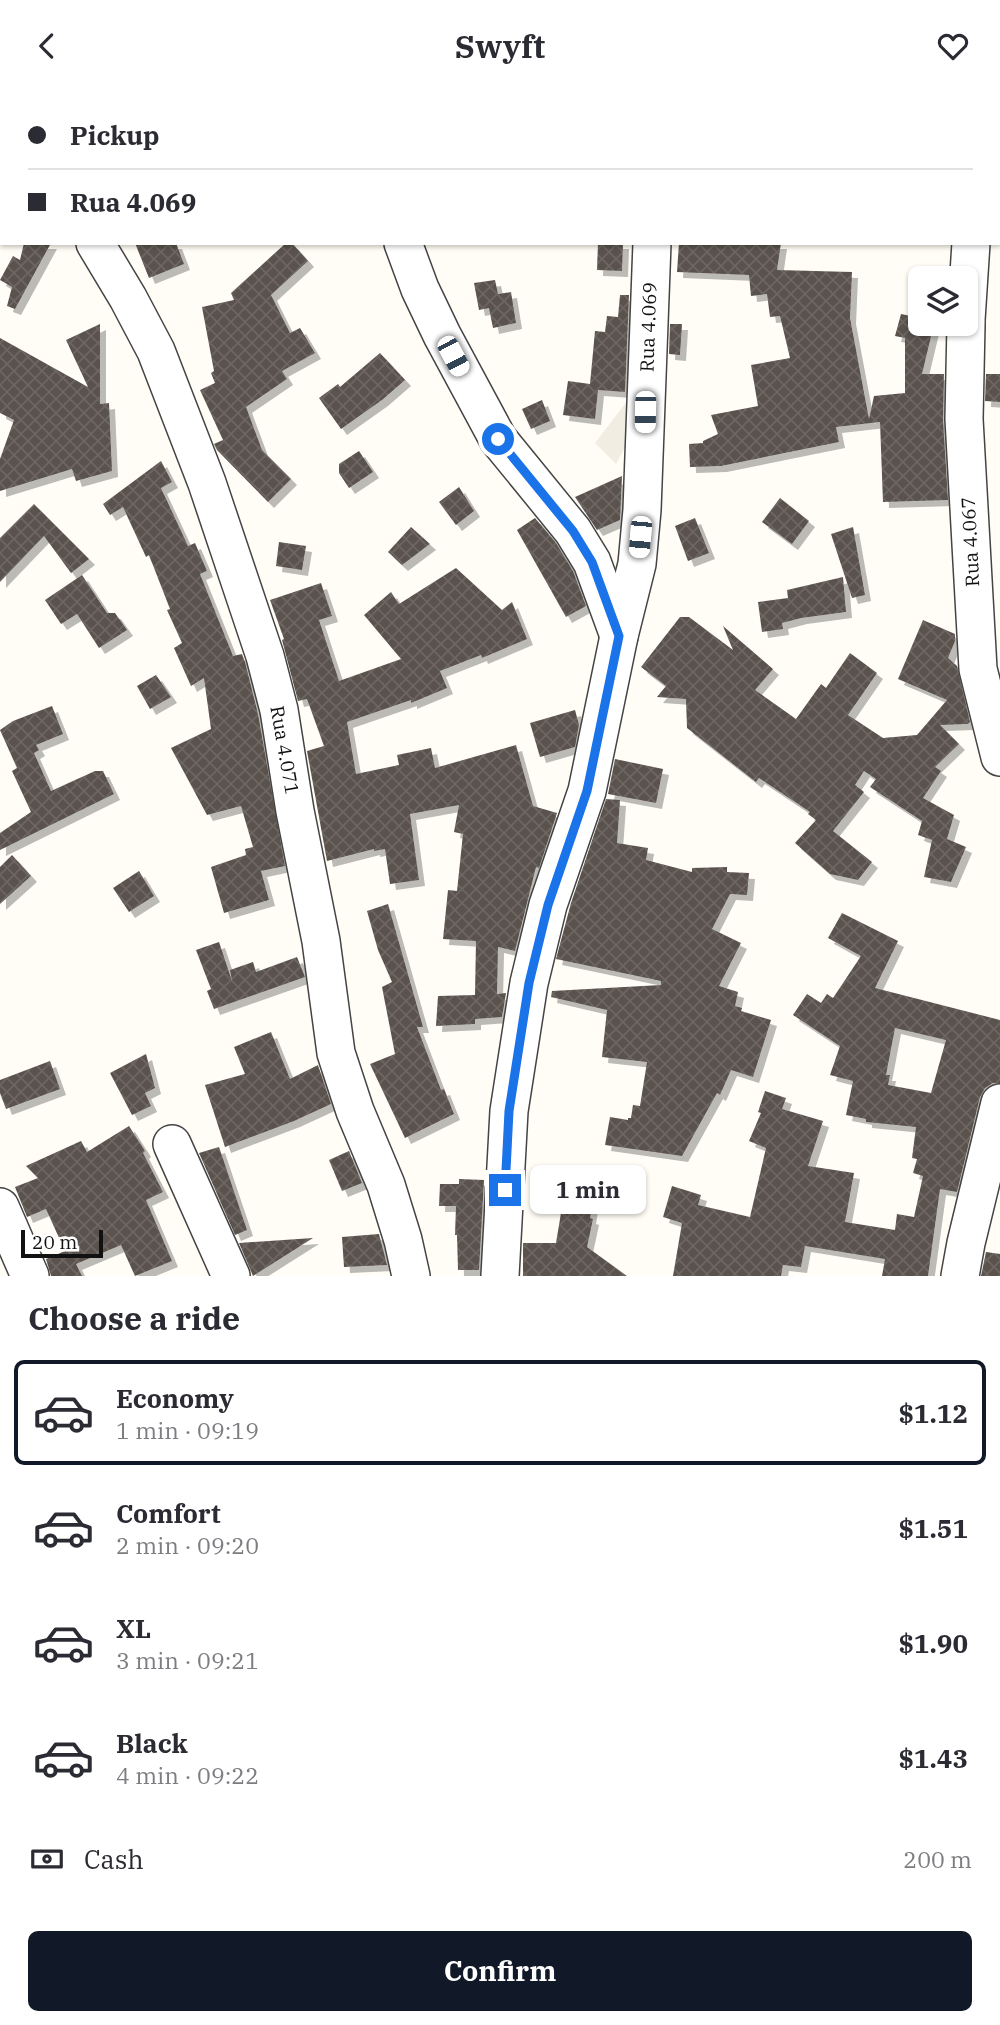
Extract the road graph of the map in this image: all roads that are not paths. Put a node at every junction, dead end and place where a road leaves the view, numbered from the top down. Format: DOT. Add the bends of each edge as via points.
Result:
graph roads {
  1 [pos="95,245"];
  2 [pos="404,245"];
  3 [pos="652,245"];
  4 [pos="971,245"];
  5 [pos="970,266"];
  6 [pos="966,336"];
  7 [pos="619,636"];
  8 [pos="1000,757"];
  9 [pos="1000,1103"];
  10 [pos="172,1144"];
  11 [pos="0,1207"];
  12 [pos="30,1276"];
  13 [pos="231,1276"];
  14 [pos="411,1276"];
  15 [pos="500,1276"];
  16 [pos="960,1276"];
  1 -- 14 [label="street, Rua 4.071" via="156,351 207,482 265,656 321,941 336,1053 386,1185"];
  2 -- 7 [label="street" via="442,335 498,439 573,531 592,562"];
  3 -- 7 [label="street, Rua 4.069" via="638,565"];
  4 -- 5 [label="street, Rua 4.067"];
  6 -- 8 [label="street, Rua 4.067" via="964,419 978,669"];
  7 -- 15 [label="street, Rua 4.069" via="587,791 548,905 529,983 509,1111"];
  9 -- 16 [label="street"];
  10 -- 13 [label="street"];
  11 -- 12 [label="street"];
}
